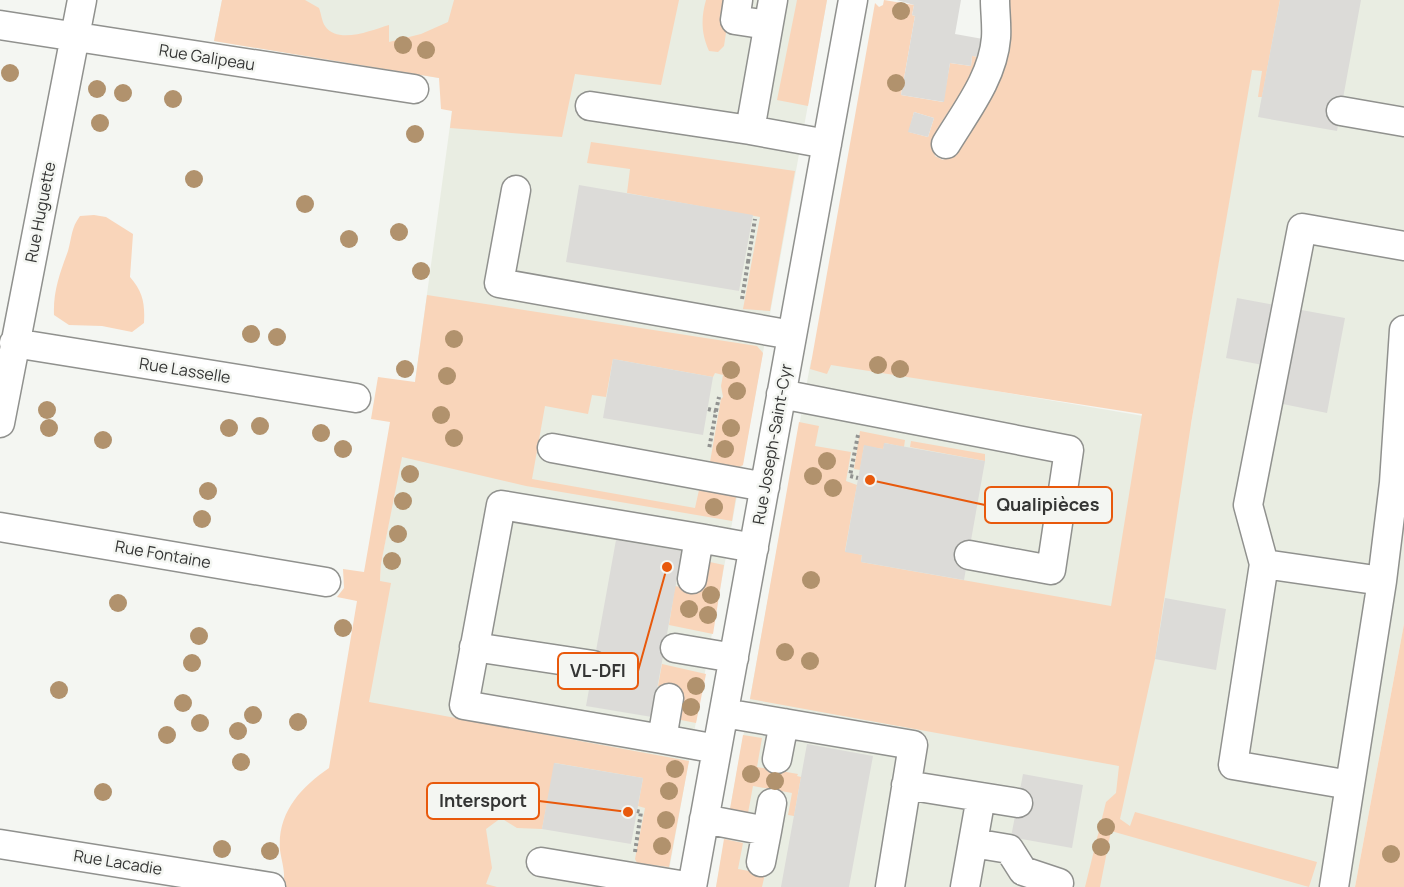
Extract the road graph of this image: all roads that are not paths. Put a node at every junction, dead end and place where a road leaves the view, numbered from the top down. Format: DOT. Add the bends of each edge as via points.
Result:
graph roads {
  1 [pos="82,0"];
  2 [pos="738,0"];
  3 [pos="853,0"];
  4 [pos="995,0"];
  5 [pos="771,13"];
  6 [pos="0,25"];
  7 [pos="75,37"];
  8 [pos="414,89"];
  9 [pos="590,106"];
  10 [pos="1341,111"];
  11 [pos="1404,122"];
  12 [pos="750,130"];
  13 [pos="826,144"];
  14 [pos="946,144"];
  15 [pos="516,190"];
  16 [pos="1404,246"];
  17 [pos="1404,330"];
  18 [pos="792,334"];
  19 [pos="14,343"];
  20 [pos="781,394"];
  21 [pos="356,398"];
  22 [pos="0,423"];
  23 [pos="552,448"];
  24 [pos="765,487"];
  25 [pos="0,527"];
  26 [pos="699,538"];
  27 [pos="754,548"];
  28 [pos="969,555"];
  29 [pos="1264,564"];
  30 [pos="692,579"];
  31 [pos="1382,581"];
  32 [pos="326,582"];
  33 [pos="474,647"];
  34 [pos="675,648"];
  35 [pos="734,658"];
  36 [pos="593,665"];
  37 [pos="669,698"];
  38 [pos="724,713"];
  39 [pos="784,723"];
  40 [pos="662,739"];
  41 [pos="717,749"];
  42 [pos="777,759"];
  43 [pos="906,785"];
  44 [pos="1350,785"];
  45 [pos="981,797"];
  46 [pos="772,803"];
  47 [pos="1018,803"];
  48 [pos="705,819"];
  49 [pos="767,831"];
  50 [pos="973,843"];
  51 [pos="0,844"];
  52 [pos="541,862"];
  53 [pos="761,862"];
  54 [pos="1059,883"];
  55 [pos="271,887"];
  56 [pos="692,887"];
  57 [pos="890,887"];
  58 [pos="965,887"];
  59 [pos="1334,887"];
  1 -- 7 [label="street, Rue Huguette"];
  2 -- 5 [label="street" via="735,20"];
  3 -- 13 [label="street, Rue Joseph-Saint-Cyr"];
  4 -- 14 [label="street" via="992,59 983,83"];
  5 -- 12 [label="street"];
  6 -- 7 [label="street, Rue Galipeau"];
  7 -- 8 [label="street, Rue Galipeau"];
  7 -- 19 [label="street, Rue Huguette"];
  9 -- 12 [label="street"];
  10 -- 11 [label="street"];
  12 -- 13 [label="street"];
  13 -- 18 [label="street, Rue Joseph-Saint-Cyr"];
  15 -- 18 [label="street" via="498,283"];
  16 -- 29 [label="street" via="1302,228 1248,505"];
  17 -- 31 [label="street" via="1394,483"];
  18 -- 20 [label="street, Rue Joseph-Saint-Cyr"];
  19 -- 21 [label="street, Rue Lasselle"];
  19 -- 22 [label="street, Rue Huguette"];
  20 -- 24 [label="street, Rue Joseph-Saint-Cyr"];
  20 -- 28 [label="street" via="1069,450 1051,570"];
  23 -- 24 [label="street"];
  24 -- 27 [label="street, Rue Joseph-Saint-Cyr"];
  25 -- 32 [label="street, Rue Fontaine"];
  26 -- 27 [label="street"];
  26 -- 30 [label="street"];
  26 -- 33 [label="street" via="501,505"];
  27 -- 35 [label="street, Rue Joseph-Saint-Cyr"];
  29 -- 31 [label="street"];
  29 -- 44 [label="street" via="1233,765"];
  31 -- 44 [label="street"];
  33 -- 36 [label="street"];
  33 -- 40 [label="street" via="464,705"];
  34 -- 35 [label="street"];
  35 -- 38 [label="street, Rue Joseph-Saint-Cyr"];
  37 -- 40 [label="street"];
  38 -- 39 [label="street"];
  38 -- 41 [label="street, Rue Joseph-Saint-Cyr"];
  39 -- 42 [label="street"];
  39 -- 43 [label="street" via="913,745"];
  40 -- 41 [label="street"];
  41 -- 48 [label="street, Rue Joseph-Saint-Cyr"];
  43 -- 45 [label="street"];
  43 -- 57 [label="street"];
  44 -- 59 [label="street"];
  45 -- 47 [label="street"];
  45 -- 50 [label="street"];
  46 -- 49 [label="street"];
  48 -- 49 [label="street"];
  48 -- 56 [label="street, Rue Joseph-Saint-Cyr"];
  49 -- 53 [label="street"];
  50 -- 54 [label="street" via="1009,849 1023,871"];
  50 -- 58 [label="street"];
  51 -- 55 [label="street, Rue Lacadie"];
  52 -- 56 [label="street"];
}
